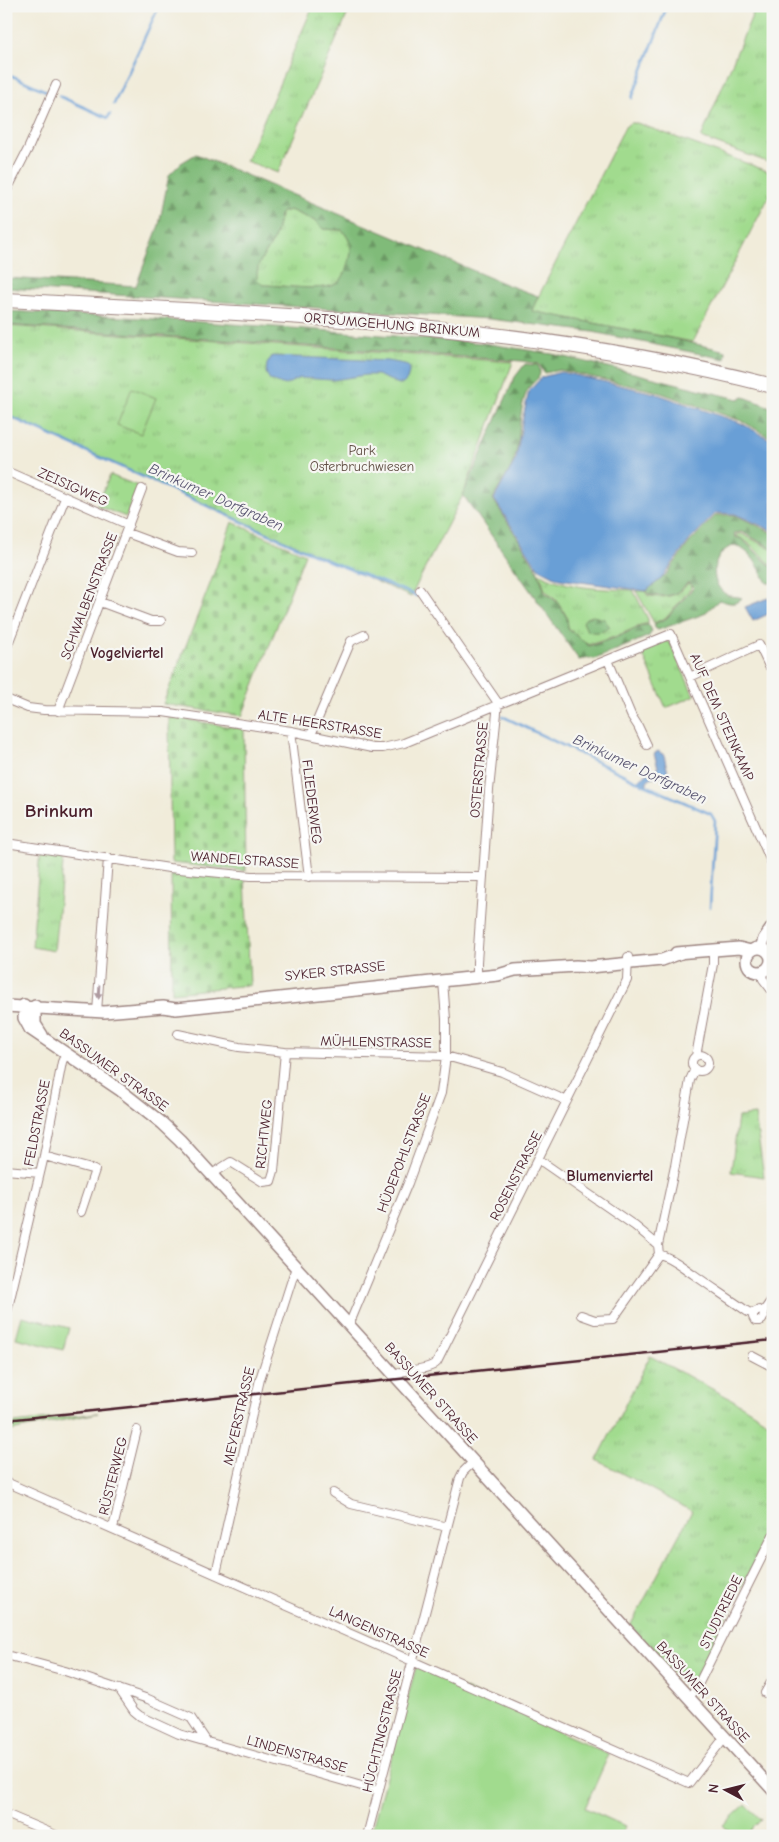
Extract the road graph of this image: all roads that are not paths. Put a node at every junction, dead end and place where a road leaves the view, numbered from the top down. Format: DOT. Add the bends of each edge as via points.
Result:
graph roads {
  1 [pos="56,85"];
  2 [pos="6,192"];
  3 [pos="6,300"];
  4 [pos="730,375"];
  5 [pos="773,376"];
  6 [pos="756,381"];
  7 [pos="773,386"];
  8 [pos="773,393"];
  9 [pos="6,471"];
  10 [pos="142,489"];
  11 [pos="65,498"];
  12 [pos="128,529"];
  13 [pos="192,553"];
  14 [pos="420,590"];
  15 [pos="100,602"];
  16 [pos="161,621"];
  17 [pos="671,634"];
  18 [pos="364,635"];
  19 [pos="6,649"];
  20 [pos="608,660"];
  21 [pos="773,669"];
  22 [pos="690,677"];
  23 [pos="6,700"];
  24 [pos="498,703"];
  25 [pos="58,711"];
  26 [pos="290,731"];
  27 [pos="311,735"];
  28 [pos="647,744"];
  29 [pos="6,843"];
  30 [pos="108,858"];
  31 [pos="773,866"];
  32 [pos="310,877"];
  33 [pos="483,877"];
  34 [pos="773,926"];
  35 [pos="713,950"];
  36 [pos="763,954"];
  37 [pos="628,960"];
  38 [pos="760,971"];
  39 [pos="477,974"];
  40 [pos="443,981"];
  41 [pos="773,992"];
  42 [pos="6,1004"];
  43 [pos="29,1006"];
  44 [pos="163,1007"];
  45 [pos="98,1012"];
  46 [pos="178,1034"];
  47 [pos="284,1052"];
  48 [pos="66,1053"];
  49 [pos="446,1056"];
  50 [pos="696,1056"];
  51 [pos="695,1069"];
  52 [pos="567,1101"];
  53 [pos="44,1156"];
  54 [pos="538,1159"];
  55 [pos="6,1170"];
  56 [pos="40,1173"];
  57 [pos="212,1174"];
  58 [pos="81,1212"];
  59 [pos="658,1245"];
  60 [pos="659,1254"];
  61 [pos="296,1267"];
  62 [pos="10,1286"];
  63 [pos="773,1298"];
  64 [pos="581,1315"];
  65 [pos="6,1316"];
  66 [pos="349,1325"];
  67 [pos="752,1356"];
  68 [pos="773,1367"];
  69 [pos="393,1374"];
  70 [pos="137,1430"];
  71 [pos="473,1462"];
  72 [pos="6,1482"];
  73 [pos="333,1493"];
  74 [pos="447,1526"];
  75 [pos="113,1528"];
  76 [pos="773,1535"];
  77 [pos="216,1574"];
  78 [pos="6,1654"];
  79 [pos="412,1661"];
  80 [pos="773,1679"];
  81 [pos="119,1689"];
  82 [pos="765,1694"];
  83 [pos="689,1698"];
  84 [pos="724,1738"];
  85 [pos="207,1742"];
  86 [pos="773,1790"];
  87 [pos="380,1791"];
  88 [pos="6,1814"];
  89 [pos="58,1836"];
  90 [pos="367,1836"];
  1 -- 2 [label="street"];
  3 -- 4 [label="highway, ORTSUMGEHUNG BRINKUM" via="435,328 572,344"];
  4 -- 5 [label="highway"];
  4 -- 6 [label="highway, ORTSUMGEHUNG BRINKUM"];
  6 -- 7 [label="highway, ORTSUMGEHUNG BRINKUM"];
  6 -- 8 [label="highway"];
  9 -- 11 [label="street, ZEISIGWEG"];
  10 -- 12 [label="street, SCHWALBENSTRASSE"];
  11 -- 12 [label="street, ZEISIGWEG"];
  11 -- 19 [label="street"];
  12 -- 13 [label="street, ZEISIGWEG" via="178,552"];
  12 -- 15 [label="street, SCHWALBENSTRASSE"];
  14 -- 24 [label="street, OSTERSTRASSE"];
  15 -- 16 [label="street" via="151,621"];
  15 -- 25 [label="street, SCHWALBENSTRASSE"];
  17 -- 20 [label="street, ALTE HEERSTRASSE"];
  17 -- 22 [label="street, AUF DEM STEINKAMP"];
  18 -- 27 [label="street" via="351,642"];
  20 -- 24 [label="street, ALTE HEERSTRASSE"];
  20 -- 28 [label="street"];
  21 -- 22 [label="street" via="759,645"];
  22 -- 31 [label="street, AUF DEM STEINKAMP"];
  23 -- 25 [label="street, ALTE HEERSTRASSE" via="28,708"];
  24 -- 27 [label="street, ALTE HEERSTRASSE" via="404,743 384,748"];
  24 -- 33 [label="street, OSTERSTRASSE"];
  25 -- 26 [label="street, ALTE HEERSTRASSE" via="163,712"];
  26 -- 27 [label="street, ALTE HEERSTRASSE"];
  26 -- 32 [label="street, FLIEDERWEG"];
  29 -- 30 [label="street, WANDELSTRASSE"];
  30 -- 32 [label="street, WANDELSTRASSE" via="229,874"];
  30 -- 45 [label="street, one-way"];
  32 -- 33 [label="street, WANDELSTRASSE"];
  33 -- 39 [label="street, OSTERSTRASSE"];
  34 -- 36 [label="street" via="764,939"];
  35 -- 36 [label="street, SYKER STRASSE"];
  35 -- 37 [label="street, SYKER STRASSE" via="681,953 662,960"];
  35 -- 50 [label="street"];
  36 -- 38 [label="street" via="769,965"];
  36 -- 38 [label="street" via="751,968"];
  37 -- 39 [label="street, SYKER STRASSE" via="590,967"];
  37 -- 52 [label="street, ROSENSTRASSE" via="627,980"];
  38 -- 41 [label="street" via="762,979"];
  39 -- 40 [label="street, SYKER STRASSE"];
  39 -- 44 [label="street, SYKER STRASSE" via="173,1002"];
  40 -- 44 [label="street, SYKER STRASSE" via="176,1009"];
  40 -- 49 [label="street, HÜDEPOHLSTRASSE"];
  42 -- 43 [label="street, SYKER STRASSE"];
  43 -- 45 [label="street, SYKER STRASSE"];
  43 -- 48 [label="street, BASSUMER STRASSE" via="24,1018 27,1026"];
  44 -- 45 [label="street, SYKER STRASSE"];
  46 -- 47 [label="street, MÜHLENSTRASSE" via="239,1047"];
  47 -- 49 [label="street, MÜHLENSTRASSE"];
  47 -- 57 [label="street, RICHTWEG" via="271,1181 263,1182 231,1162"];
  48 -- 53 [label="street, FELDSTRASSE"];
  48 -- 57 [label="street, BASSUMER STRASSE" via="156,1118"];
  49 -- 52 [label="street, MÜHLENSTRASSE" via="502,1072"];
  49 -- 66 [label="street, HÜDEPOHLSTRASSE" via="435,1111"];
  50 -- 51 [label="street" via="692,1062"];
  50 -- 51 [label="street" via="705,1057 707,1064 702,1070"];
  51 -- 59 [label="street" via="690,1080"];
  52 -- 54 [label="street, ROSENSTRASSE"];
  53 -- 56 [label="street, FELDSTRASSE"];
  53 -- 58 [label="street" via="94,1170"];
  54 -- 59 [label="street"];
  54 -- 69 [label="street, ROSENSTRASSE" via="437,1362 429,1367"];
  55 -- 56 [label="street"];
  56 -- 62 [label="street, FELDSTRASSE"];
  57 -- 61 [label="street, BASSUMER STRASSE"];
  59 -- 60 [label="street"];
  60 -- 63 [label="street" via="678,1262 753,1313 755,1320 762,1320 762,1312"];
  60 -- 64 [label="street" via="613,1319 596,1320"];
  61 -- 66 [label="street, BASSUMER STRASSE"];
  61 -- 77 [label="street, MEYERSTRASSE" via="259,1386"];
  62 -- 65 [label="street, FELDSTRASSE"];
  66 -- 69 [label="street, BASSUMER STRASSE"];
  67 -- 68 [label="street"];
  69 -- 71 [label="street, BASSUMER STRASSE"];
  70 -- 75 [label="street, RÜSTERWEG"];
  71 -- 74 [label="street, HÜCHTINGSTRASSE" via="462,1472"];
  71 -- 83 [label="street, BASSUMER STRASSE"];
  72 -- 75 [label="street, LANGENSTRASSE"];
  73 -- 74 [label="street" via="351,1504"];
  74 -- 79 [label="street, HÜCHTINGSTRASSE"];
  75 -- 77 [label="street, LANGENSTRASSE"];
  76 -- 83 [label="street, STUDTRIEDE"];
  77 -- 79 [label="street, LANGENSTRASSE"];
  78 -- 81 [label="street"];
  79 -- 84 [label="street, LANGENSTRASSE" via="689,1783"];
  79 -- 87 [label="street, HÜCHTINGSTRASSE"];
  80 -- 82 [label="street"];
  81 -- 85 [label="street, LINDENSTRASSE" via="140,1716 179,1734"];
  81 -- 85 [label="street" via="191,1718"];
  83 -- 84 [label="street, BASSUMER STRASSE"];
  84 -- 86 [label="street, BASSUMER STRASSE"];
  85 -- 87 [label="street, LINDENSTRASSE"];
  87 -- 90 [label="street, HÜCHTINGSTRASSE"];
  88 -- 89 [label="street"];
}
